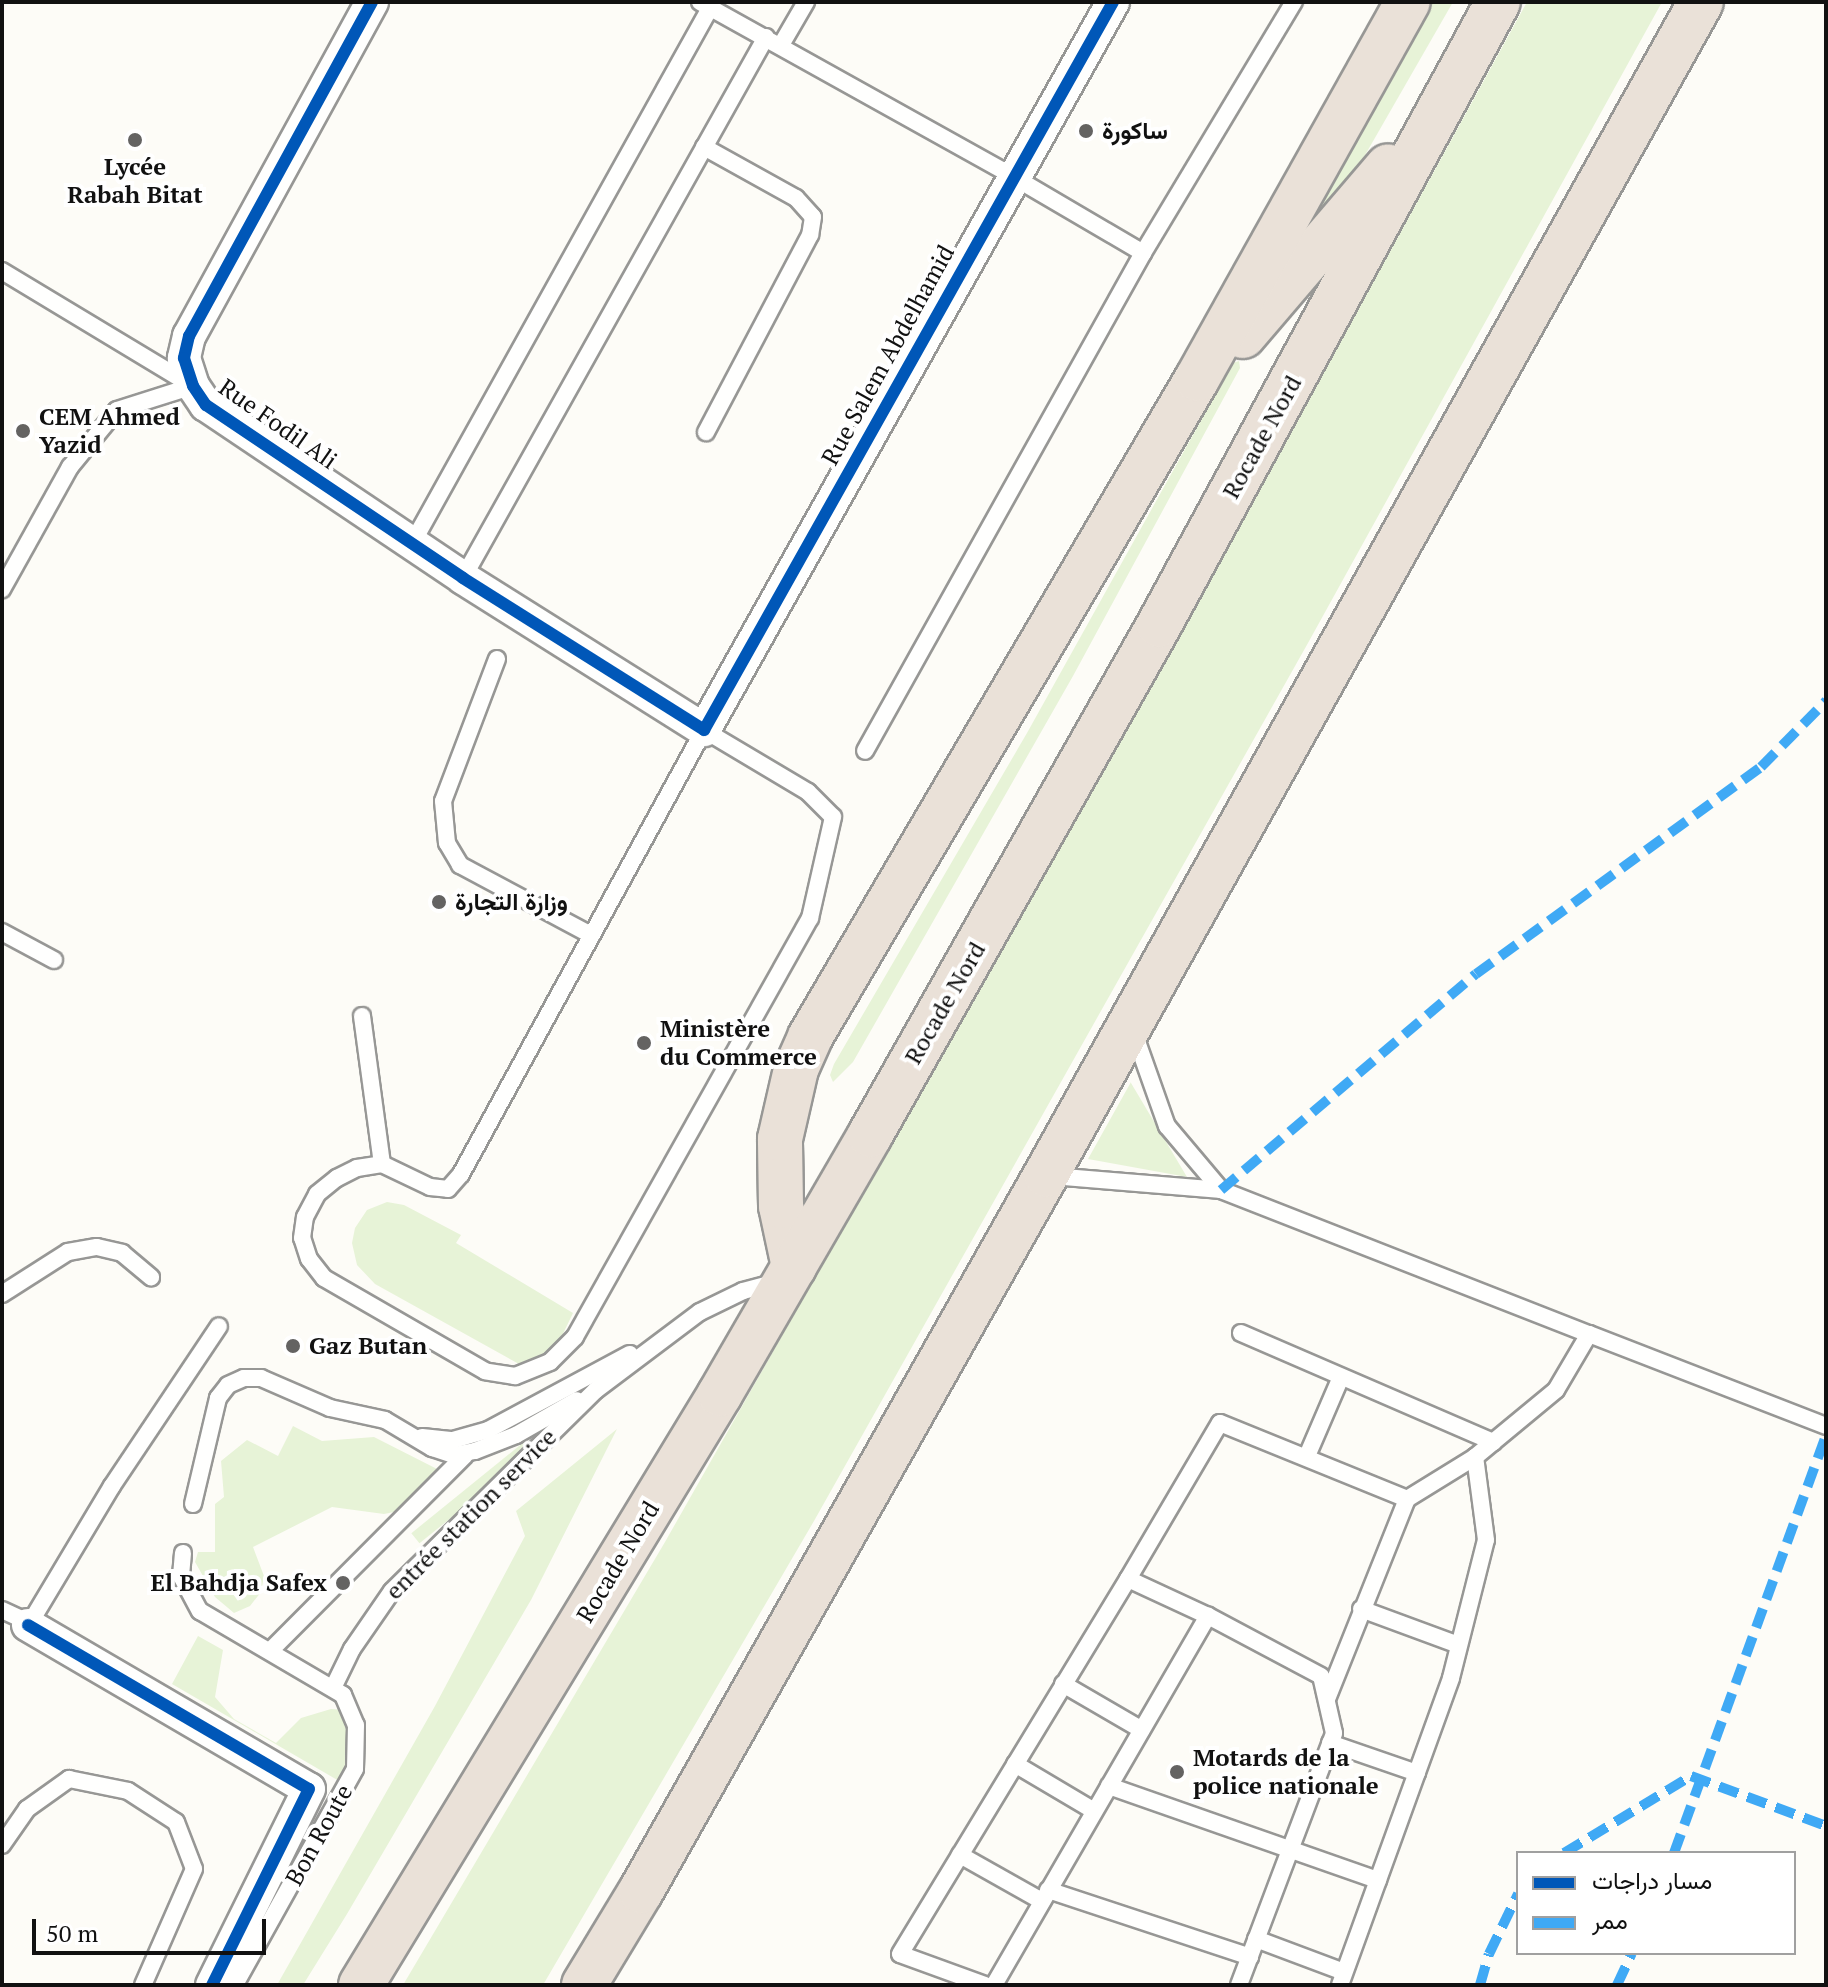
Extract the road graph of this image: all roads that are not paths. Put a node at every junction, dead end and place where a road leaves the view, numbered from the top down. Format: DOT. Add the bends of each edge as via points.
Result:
graph roads {
  1 [pos="372,2"];
  2 [pos="806,2"];
  3 [pos="1113,2"];
  4 [pos="1294,2"];
  5 [pos="1408,2"];
  6 [pos="1498,2"];
  7 [pos="1701,2"];
  8 [pos="1733,2"];
  9 [pos="705,5"];
  10 [pos="766,37"];
  11 [pos="781,45"];
  12 [pos="1449,94"];
  13 [pos="704,147"];
  14 [pos="1012,176"];
  15 [pos="1560,249"];
  16 [pos="1143,253"];
  17 [pos="2,271"];
  18 [pos="1197,379"];
  19 [pos="193,386"];
  20 [pos="706,432"];
  21 [pos="413,542"];
  22 [pos="463,578"];
  23 [pos="2,589"];
  24 [pos="497,659"];
  25 [pos="704,730"];
  26 [pos="865,751"];
  27 [pos="2,932"];
  28 [pos="591,935"];
  29 [pos="54,960"];
  30 [pos="362,1016"];
  31 [pos="1130,1022"];
  32 [pos="382,1164"];
  33 [pos="1046,1175"];
  34 [pos="1221,1190"];
  35 [pos="790,1273"];
  36 [pos="151,1277"];
  37 [pos="2,1294"];
  38 [pos="219,1326"];
  39 [pos="677,1329"];
  40 [pos="1241,1333"];
  41 [pos="1589,1334"];
  42 [pos="1341,1377"];
  43 [pos="596,1390"];
  44 [pos="1826,1426"];
  45 [pos="403,1430"];
  46 [pos="1493,1442"];
  47 [pos="465,1455"];
  48 [pos="1307,1456"];
  49 [pos="1475,1457"];
  50 [pos="1407,1499"];
  51 [pos="193,1504"];
  52 [pos="183,1553"];
  53 [pos="1128,1579"];
  54 [pos="1361,1609"];
  55 [pos="1208,1616"];
  56 [pos="15,1617"];
  57 [pos="1459,1645"];
  58 [pos="270,1651"];
  59 [pos="1063,1684"];
  60 [pos="333,1688"];
  61 [pos="1327,1699"];
  62 [pos="1142,1730"];
  63 [pos="1330,1743"];
  64 [pos="1015,1764"];
  65 [pos="1417,1773"];
  66 [pos="1109,1786"];
  67 [pos="1094,1811"];
  68 [pos="2,1845"];
  69 [pos="1290,1850"];
  70 [pos="960,1855"];
  71 [pos="1378,1880"];
  72 [pos="1045,1895"];
  73 [pos="1256,1939"];
  74 [pos="1250,1957"];
  75 [pos="1342,1979"];
  76 [pos="143,1985"];
  77 [pos="212,1985"];
  78 [pos="235,1985"];
  79 [pos="361,1985"];
  80 [pos="584,1985"];
  81 [pos="985,1985"];
  82 [pos="994,1985"];
  83 [pos="1239,1985"];
  1 -- 19 [label="street, Rue Fodil Ali" via="189,336 184,358"];
  2 -- 11 [label="lane"];
  3 -- 14 [label="street, Rue Salem Abdelhamid"];
  4 -- 16 [label="lane"];
  5 -- 18 [label="highway"];
  6 -- 12 [label="highway, Rocade Nord"];
  7 -- 15 [label="highway"];
  8 -- 15 [label="highway"];
  9 -- 10 [label="lane"];
  9 -- 21 [label="lane"];
  10 -- 11 [label="lane"];
  10 -- 13 [label="lane"];
  11 -- 14 [label="lane"];
  12 -- 18 [label="highway" via="1244,335"];
  12 -- 35 [label="highway, Rocade Nord" via="1159,625"];
  13 -- 20 [label="lane" via="796,198 813,217 810,235"];
  13 -- 22 [label="lane"];
  14 -- 16 [label="lane"];
  14 -- 25 [label="street, Rue Salem Abdelhamid"];
  15 -- 31 [label="highway"];
  16 -- 26 [label="lane"];
  17 -- 19 [label="lane"];
  18 -- 35 [label="highway" via="810,1037 796,1069 780,1139"];
  19 -- 21 [label="street, Rue Fodil Ali" via="206,405"];
  19 -- 23 [label="lane" via="117,410 70,467"];
  21 -- 22 [label="street, Rue Fodil Ali"];
  22 -- 25 [label="street, Rue Fodil Ali"];
  24 -- 28 [label="lane" via="443,801 447,843 460,865"];
  25 -- 28 [label="lane"];
  25 -- 32 [label="lane" via="808,792 833,817 830,845 810,918 575,1337 550,1362 515,1376 485,1371 324,1278 302,1238 305,1217 317,1194 337,1178"];
  27 -- 29 [label="lane"];
  28 -- 32 [label="lane" via="448,1189 430,1187"];
  30 -- 32 [label="lane"];
  31 -- 33 [label="highway"];
  31 -- 34 [label="lane" via="1167,1126"];
  33 -- 34 [label="lane"];
  33 -- 80 [label="highway"];
  34 -- 41 [label="lane"];
  35 -- 39 [label="lane, entrée station service" via="722,1300"];
  35 -- 79 [label="highway, Rocade Nord"];
  36 -- 37 [label="lane" via="122,1253 97,1247 68,1252"];
  38 -- 56 [label="lane" via="112,1486"];
  39 -- 43 [label="lane, entrée station service"];
  39 -- 45 [label="lane" via="471,1437 436,1440"];
  40 -- 42 [label="lane"];
  41 -- 44 [label="lane"];
  41 -- 46 [label="lane" via="1556,1390"];
  42 -- 46 [label="lane"];
  42 -- 48 [label="lane"];
  43 -- 47 [label="lane, entrée station service" via="516,1435"];
  43 -- 60 [label="lane, entrée station service" via="392,1591 352,1649"];
  45 -- 47 [label="lane, entrée station service" via="442,1453"];
  45 -- 51 [label="lane, entrée station service" via="385,1420 330,1408 261,1378 236,1381 218,1398"];
  46 -- 49 [label="lane"];
  47 -- 58 [label="lane"];
  48 -- 50 [label="lane"];
  48 -- 53 [label="lane" via="1220,1423"];
  49 -- 50 [label="lane"];
  49 -- 57 [label="lane" via="1486,1540"];
  50 -- 54 [label="lane"];
  52 -- 58 [label="lane" via="181,1576 200,1611"];
  53 -- 55 [label="lane"];
  53 -- 59 [label="lane"];
  54 -- 57 [label="lane"];
  54 -- 61 [label="lane"];
  55 -- 61 [label="lane" via="1321,1676"];
  55 -- 62 [label="lane"];
  56 -- 77 [label="street" via="309,1789"];
  57 -- 65 [label="lane"];
  58 -- 60 [label="lane"];
  59 -- 62 [label="lane"];
  59 -- 64 [label="lane"];
  60 -- 78 [label="lane, Bon Route" via="354,1714 355,1769"];
  61 -- 63 [label="lane" via="1334,1733"];
  62 -- 66 [label="lane"];
  63 -- 65 [label="lane"];
  63 -- 69 [label="lane"];
  64 -- 67 [label="lane"];
  64 -- 70 [label="lane"];
  65 -- 71 [label="lane"];
  66 -- 67 [label="lane"];
  66 -- 69 [label="lane"];
  67 -- 72 [label="lane"];
  68 -- 76 [label="lane" via="27,1809 69,1779 128,1791 176,1822 194,1869"];
  69 -- 71 [label="lane"];
  69 -- 73 [label="lane"];
  70 -- 72 [label="lane"];
  70 -- 81 [label="lane" via="900,1954"];
  71 -- 75 [label="lane"];
  72 -- 74 [label="lane"];
  72 -- 82 [label="lane"];
  73 -- 74 [label="lane"];
  73 -- 75 [label="lane"];
  74 -- 83 [label="lane"];
}
